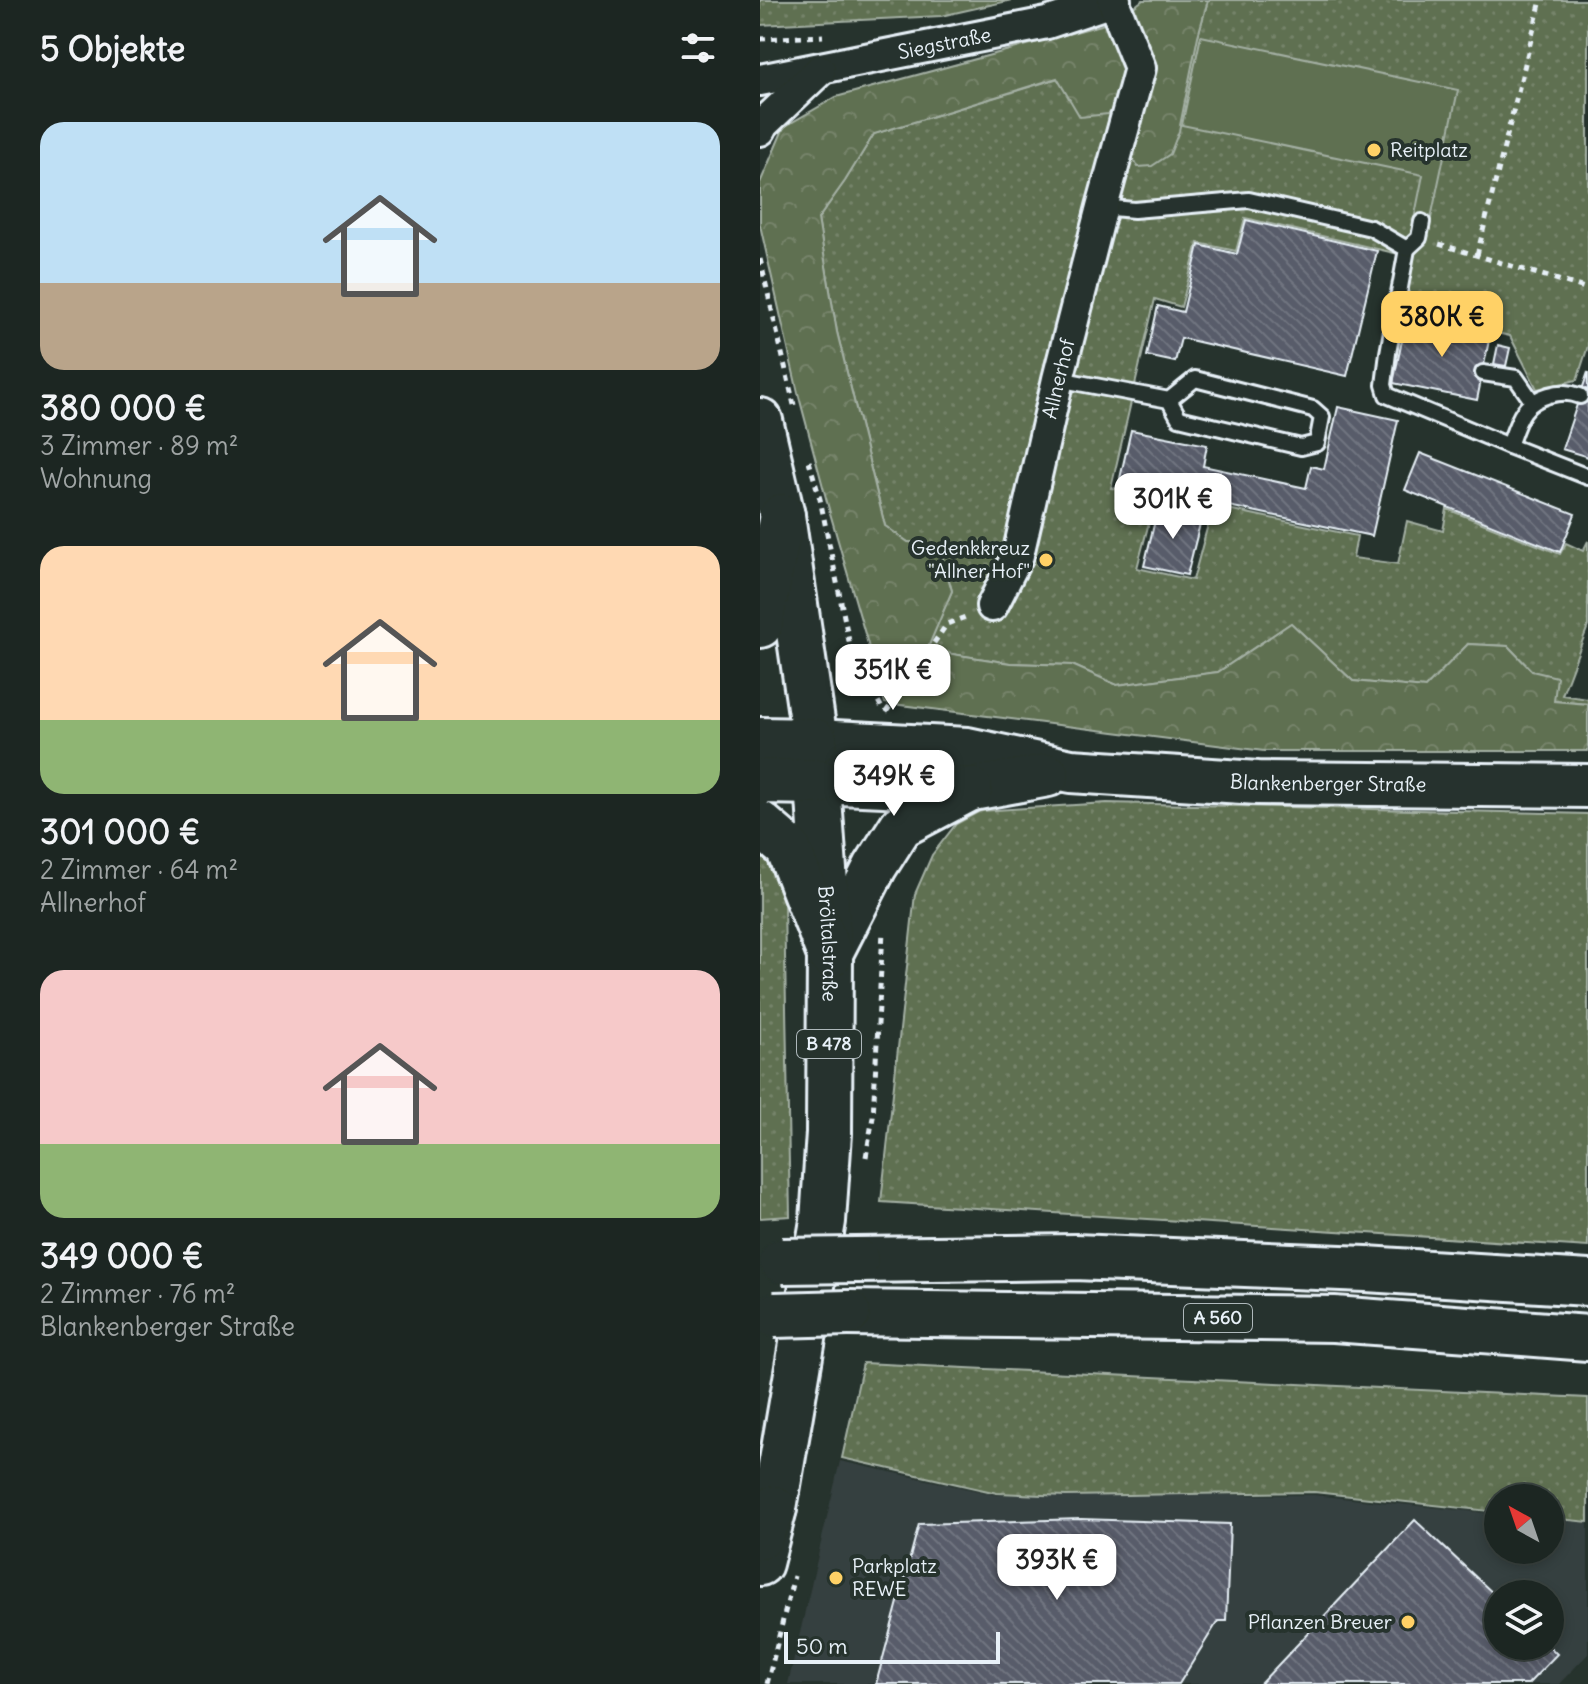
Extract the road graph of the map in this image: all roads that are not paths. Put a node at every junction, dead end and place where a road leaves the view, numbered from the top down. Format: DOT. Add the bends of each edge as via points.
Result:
graph roads {
  1 [pos="1114,1"];
  2 [pos="820,70"];
  3 [pos="760,80"];
  4 [pos="760,130"];
  5 [pos="1102,207"];
  6 [pos="1422,222"];
  7 [pos="1407,249"];
  8 [pos="1483,373"];
  9 [pos="1058,379"];
  10 [pos="1580,396"];
  11 [pos="1169,400"];
  12 [pos="1532,401"];
  13 [pos="760,421"];
  14 [pos="1509,446"];
  15 [pos="1588,477"];
  16 [pos="782,516"];
  17 [pos="992,606"];
  18 [pos="760,625"];
  19 [pos="760,740"];
  20 [pos="817,761"];
  21 [pos="1071,771"];
  22 [pos="760,781"];
  23 [pos="1588,786"];
  24 [pos="972,789"];
  25 [pos="760,824"];
  26 [pos="830,955"];
  27 [pos="771,1262"];
  28 [pos="1588,1283"];
  29 [pos="767,1315"];
  30 [pos="1588,1338"];
  31 [pos="767,1523"];
  32 [pos="760,1563"];
  1 -- 2 [label="street, Siegstraße" via="1047,23"];
  1 -- 5 [label="street, Allnerhof" via="1140,68"];
  2 -- 3 [label="street, Siegstraße"];
  2 -- 4 [label="street"];
  5 -- 7 [label="lane" via="1134,210 1249,200 1371,228"];
  5 -- 9 [label="street, Allnerhof"];
  6 -- 7 [label="lane" via="1419,238"];
  7 -- 14 [label="lane" via="1388,353 1387,395"];
  8 -- 12 [label="lane" via="1516,378"];
  9 -- 11 [label="lane"];
  9 -- 17 [label="street, Allnerhof" via="1018,555"];
  10 -- 12 [label="lane" via="1568,392"];
  11 -- 11 [label="lane" via="1195,379 1313,409 1322,417 1317,443 1301,447 1179,418"];
  12 -- 14 [label="lane"];
  13 -- 16 [label="main road, Bröltalstraße / B 478"];
  14 -- 15 [label="lane"];
  16 -- 18 [label="main road"];
  16 -- 20 [label="main road, Bröltalstraße / B 478"];
  19 -- 20 [label="main road"];
  20 -- 21 [label="street, Blankenberger Straße" via="967,749"];
  20 -- 22 [label="main road"];
  20 -- 24 [label="street, Blankenberger Straße"];
  20 -- 26 [label="main road, Bröltalstraße / B 478"];
  21 -- 23 [label="street, Blankenberger Straße" via="1258,783"];
  21 -- 24 [label="street, Blankenberger Straße"];
  24 -- 26 [label="street" via="901,826"];
  25 -- 26 [label="main road" via="788,848"];
  26 -- 31 [label="main road, Bröltalstraße / B 478" via="823,1221"];
  27 -- 28 [label="main road, bridge" via="1075,1257"];
  29 -- 30 [label="main road, A 560, bridge" via="1334,1319"];
  31 -- 32 [label="main road, Bröltalstraße / B 478"];
}
